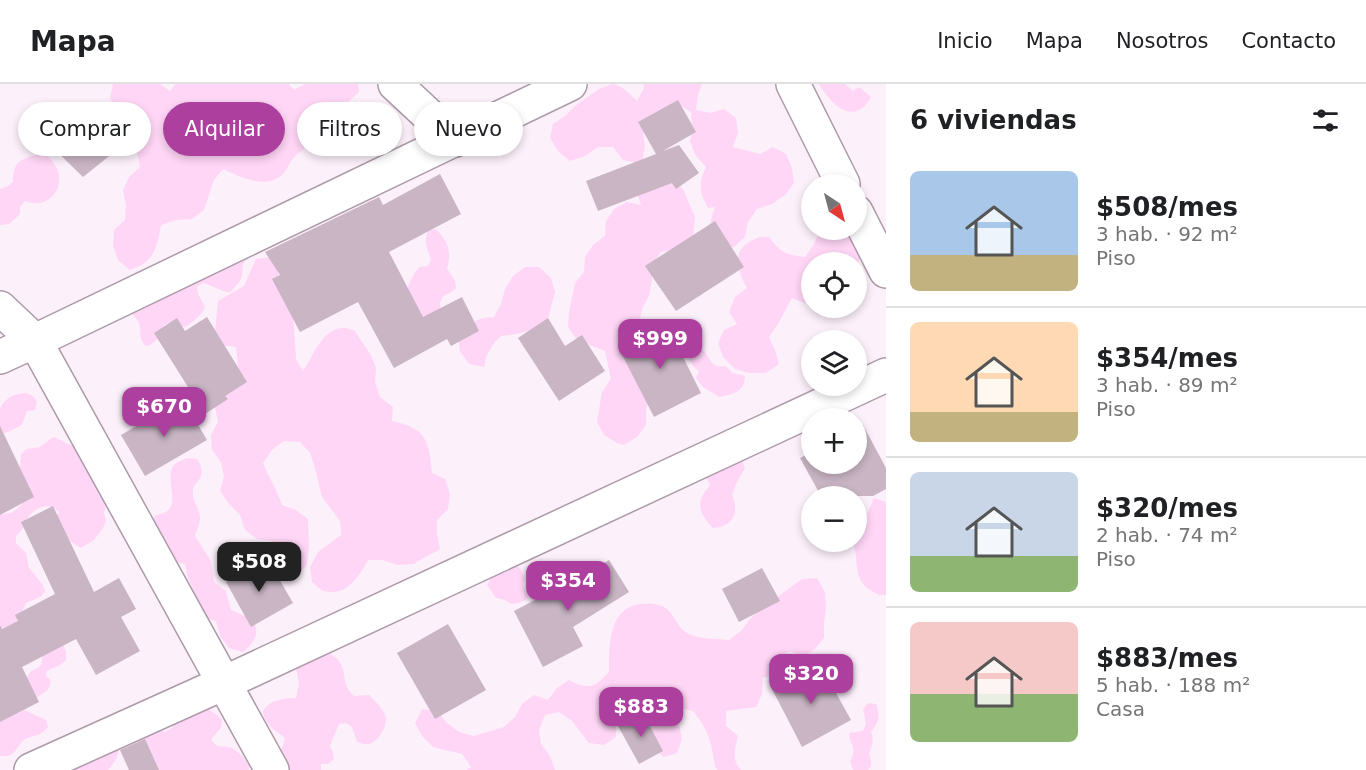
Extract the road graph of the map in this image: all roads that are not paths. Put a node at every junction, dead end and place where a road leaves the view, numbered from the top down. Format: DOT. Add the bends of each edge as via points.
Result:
graph roads {
  1 [pos="395,84"];
  2 [pos="570,84"];
  3 [pos="793,84"];
  4 [pos="414,102"];
  5 [pos="523,107"];
  6 [pos="422,156"];
  7 [pos="838,174"];
  8 [pos="867,234"];
  9 [pos="886,271"];
  10 [pos="0,308"];
  11 [pos="36,341"];
  12 [pos="0,357"];
  13 [pos="886,375"];
  14 [pos="224,683"];
  15 [pos="31,770"];
  16 [pos="272,770"];
  1 -- 4 [label="street"];
  2 -- 5 [label="street"];
  3 -- 7 [label="street"];
  6 -- 11 [label="street"];
  8 -- 9 [label="street"];
  10 -- 11 [label="street"];
  11 -- 12 [label="street"];
  11 -- 14 [label="street"];
  13 -- 14 [label="street"];
  14 -- 15 [label="street"];
  14 -- 16 [label="street"];
}
